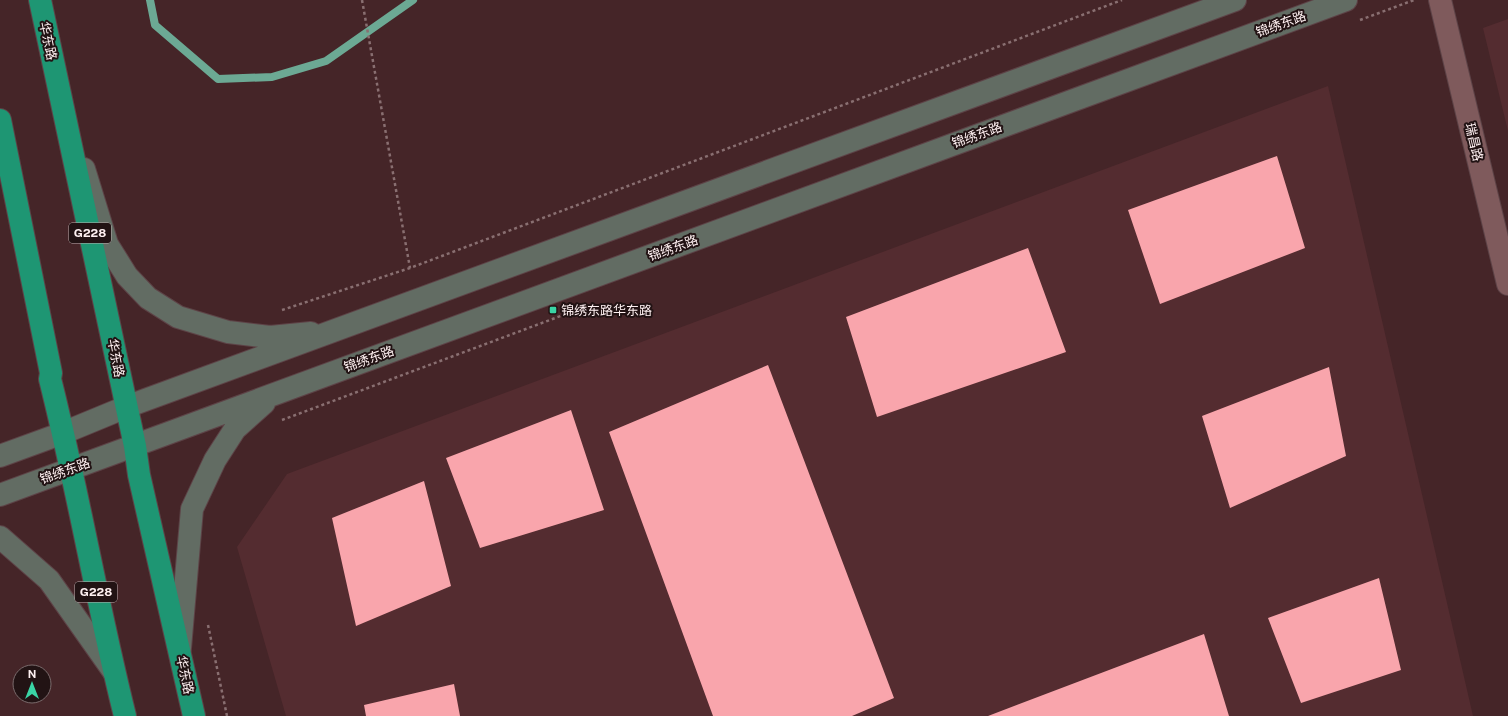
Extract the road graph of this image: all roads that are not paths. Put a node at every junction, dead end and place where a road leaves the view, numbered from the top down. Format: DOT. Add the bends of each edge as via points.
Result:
graph roads {
  1 [pos="40,0"];
  2 [pos="1235,0"];
  3 [pos="1346,0"];
  4 [pos="1440,0"];
  5 [pos="64,111"];
  6 [pos="0,120"];
  7 [pos="1508,284"];
  8 [pos="342,330"];
  9 [pos="274,394"];
  10 [pos="126,408"];
  11 [pos="63,433"];
  12 [pos="135,446"];
  13 [pos="0,456"];
  14 [pos="71,468"];
  15 [pos="0,495"];
  16 [pos="0,537"];
  17 [pos="180,654"];
  18 [pos="114,672"];
  19 [pos="125,716"];
  20 [pos="194,716"];
  1 -- 5 [label="highway, 华东路 / G228"];
  2 -- 8 [label="main road"];
  3 -- 9 [label="main road, 锦绣东路"];
  4 -- 7 [label="street, 瑞昌路"];
  5 -- 8 [label="main road" via="107,244 127,276 148,298 178,317 228,332 270,337"];
  5 -- 10 [label="highway, 华东路 / G228"];
  6 -- 11 [label="highway, G228" via="51,373 50,379"];
  8 -- 10 [label="main road"];
  9 -- 12 [label="main road, 锦绣东路"];
  9 -- 17 [label="main road" via="235,429 215,460 192,509"];
  10 -- 11 [label="main road"];
  10 -- 12 [label="highway, 华东路 / G228"];
  11 -- 13 [label="main road"];
  11 -- 14 [label="highway, G228"];
  12 -- 14 [label="main road, 锦绣东路"];
  12 -- 17 [label="highway, 华东路 / G228" via="139,475"];
  14 -- 15 [label="main road, 锦绣东路"];
  14 -- 18 [label="highway, G228"];
  16 -- 18 [label="main road" via="49,580"];
  17 -- 20 [label="highway, 华东路 / G228"];
  18 -- 19 [label="highway, G228"];
}
